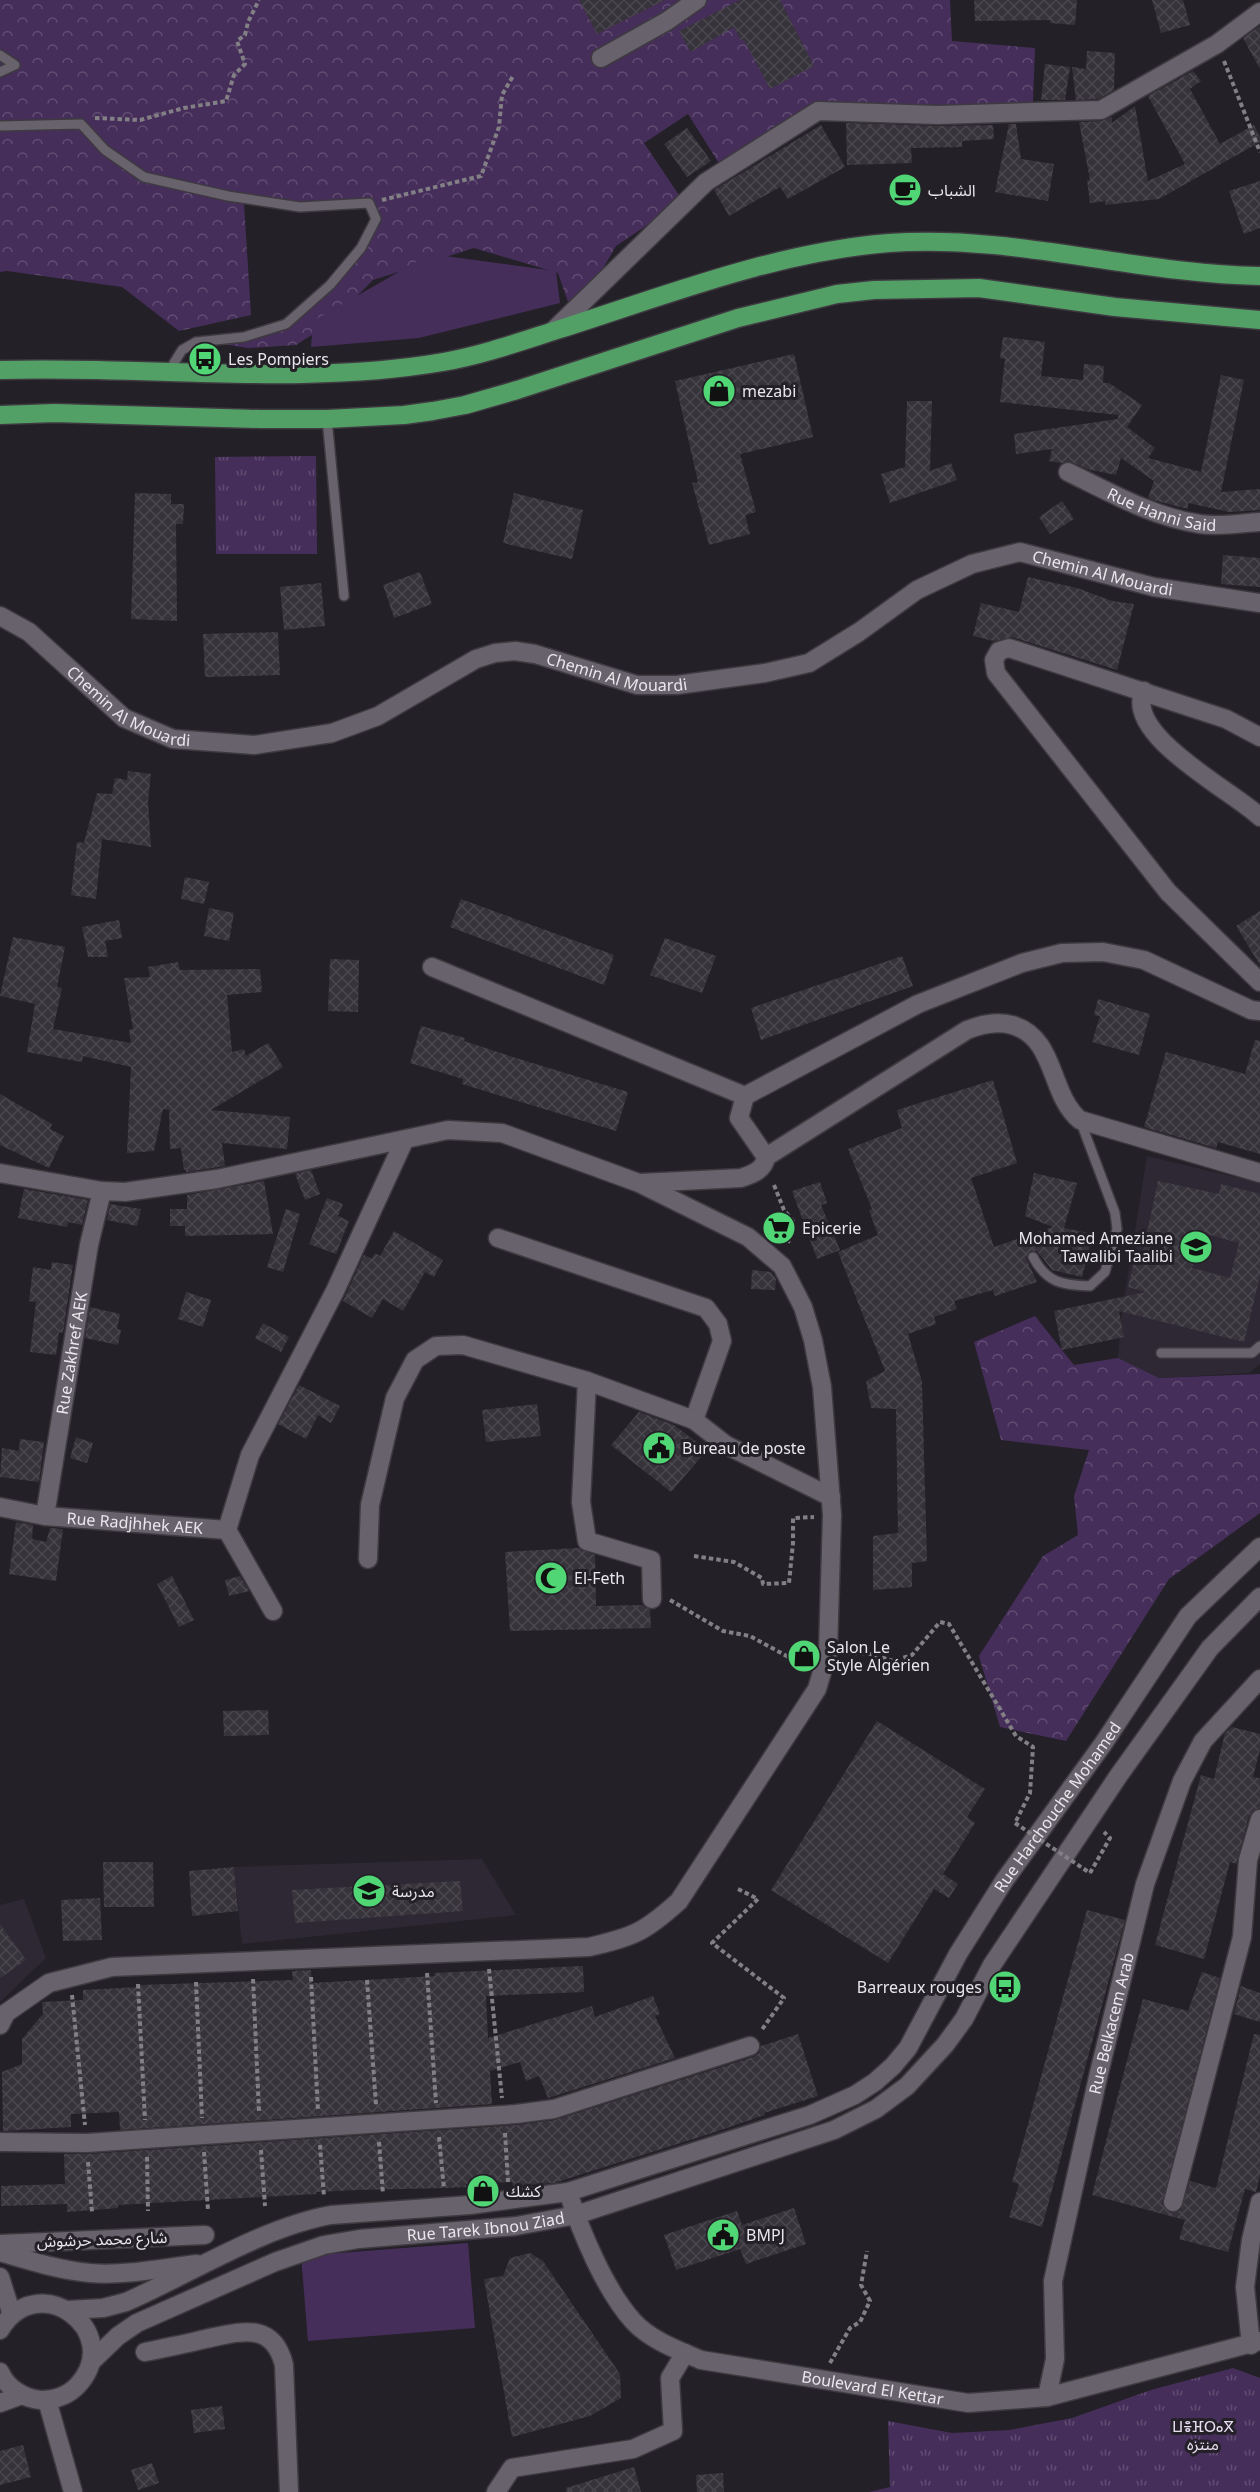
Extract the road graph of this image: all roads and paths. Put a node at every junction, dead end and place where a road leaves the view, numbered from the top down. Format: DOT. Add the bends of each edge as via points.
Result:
graph roads {
  1 [pos="259,0"];
  2 [pos="698,0"];
  3 [pos="1260,12"];
  4 [pos="1216,44"];
  5 [pos="0,56"];
  6 [pos="601,58"];
  7 [pos="0,72"];
  8 [pos="513,76"];
  9 [pos="81,124"];
  10 [pos="0,126"];
  11 [pos="1260,152"];
  12 [pos="369,203"];
  13 [pos="1260,276"];
  14 [pos="1260,320"];
  15 [pos="553,331"];
  16 [pos="0,370"];
  17 [pos="169,371"];
  18 [pos="0,414"];
  19 [pos="327,419"];
  20 [pos="1068,472"];
  21 [pos="1260,522"];
  22 [pos="344,596"];
  23 [pos="1260,603"];
  24 [pos="0,616"];
  25 [pos="1144,691"];
  26 [pos="1260,737"];
  27 [pos="1260,817"];
  28 [pos="432,967"];
  29 [pos="1260,981"];
  30 [pos="1260,1011"];
  31 [pos="745,1096"];
  32 [pos="1080,1120"];
  33 [pos="404,1141"];
  34 [pos="766,1157"];
  35 [pos="0,1173"];
  36 [pos="1260,1173"];
  37 [pos="639,1183"];
  38 [pos="774,1185"];
  39 [pos="102,1191"];
  40 [pos="498,1238"];
  41 [pos="788,1243"];
  42 [pos="1033,1257"];
  43 [pos="1260,1346"];
  44 [pos="1161,1353"];
  45 [pos="587,1381"];
  46 [pos="694,1420"];
  47 [pos="831,1497"];
  48 [pos="0,1507"];
  49 [pos="45,1516"];
  50 [pos="793,1518"];
  51 [pos="227,1530"];
  52 [pos="1260,1547"];
  53 [pos="693,1556"];
  54 [pos="368,1559"];
  55 [pos="652,1594"];
  56 [pos="1260,1597"];
  57 [pos="273,1611"];
  58 [pos="828,1652"];
  59 [pos="808,1668"];
  60 [pos="1260,1679"];
  61 [pos="1260,1819"];
  62 [pos="1110,1838"];
  63 [pos="738,1889"];
  64 [pos="489,1968"];
  65 [pos="427,1972"];
  66 [pos="311,1977"];
  67 [pos="196,1978"];
  68 [pos="253,1978"];
  69 [pos="367,1980"];
  70 [pos="138,1983"];
  71 [pos="72,1991"];
  72 [pos="0,2025"];
  73 [pos="750,2046"];
  74 [pos="875,2082"];
  75 [pos="890,2099"];
  76 [pos="504,2115"];
  77 [pos="437,2119"];
  78 [pos="378,2123"];
  79 [pos="319,2127"];
  80 [pos="260,2131"];
  81 [pos="203,2135"];
  82 [pos="147,2139"];
  83 [pos="0,2142"];
  84 [pos="87,2143"];
  85 [pos="508,2192"];
  86 [pos="568,2192"];
  87 [pos="444,2194"];
  88 [pos="383,2198"];
  89 [pos="325,2202"];
  90 [pos="1173,2202"];
  91 [pos="1260,2202"];
  92 [pos="265,2206"];
  93 [pos="208,2210"];
  94 [pos="148,2211"];
  95 [pos="92,2212"];
  96 [pos="576,2215"];
  97 [pos="205,2235"];
  98 [pos="0,2244"];
  99 [pos="867,2251"];
  100 [pos="0,2252"];
  101 [pos="210,2263"];
  102 [pos="0,2277"];
  103 [pos="68,2310"];
  104 [pos="12,2315"];
  105 [pos="0,2330"];
  106 [pos="1256,2343"];
  107 [pos="145,2352"];
  108 [pos="685,2353"];
  109 [pos="91,2362"];
  110 [pos="0,2372"];
  111 [pos="820,2379"];
  112 [pos="22,2395"];
  113 [pos="1047,2397"];
  114 [pos="47,2400"];
  115 [pos="0,2403"];
  116 [pos="74,2492"];
  117 [pos="289,2492"];
  118 [pos="496,2492"];
  1 -- 9 [label="path" via="245,35 237,41 245,64 234,75 226,101 140,120 84,115"];
  2 -- 6 [label="street"];
  3 -- 4 [label="street"];
  4 -- 11 [label="path"];
  4 -- 15 [label="street" via="1101,110 938,115 818,111 706,182"];
  5 -- 7 [label="lane" via="15,65"];
  8 -- 12 [label="path" via="502,96 499,127 481,176"];
  9 -- 10 [label="lane"];
  9 -- 12 [label="lane" via="105,150 144,177 300,207"];
  12 -- 17 [label="lane" via="376,219 361,248 330,285 286,324 244,336 196,342 182,350"];
  13 -- 15 [label="highway" via="1187,271 967,243 891,243 813,253"];
  14 -- 19 [label="highway" via="1115,307 979,288 856,291 738,318 465,405 404,415"];
  15 -- 17 [label="highway" via="446,362 370,372"];
  16 -- 17 [label="highway"];
  18 -- 19 [label="highway"];
  19 -- 22 [label="lane"];
  20 -- 21 [label="street, Rue Hanni Said" via="1141,508 1173,518 1202,524"];
  23 -- 24 [label="street, Chemin Al Mouardi" via="1154,587 1020,552 972,564 917,590 809,663 677,686 637,685 535,654 495,653 476,659 378,716 332,733 254,745 173,739 124,718 29,632"];
  25 -- 26 [label="street" via="1226,719"];
  25 -- 27 [label="street" via="1140,702 1144,718 1180,759"];
  25 -- 29 [label="street" via="1009,648 999,651 994,660 996,673 1168,892"];
  28 -- 31 [label="street"];
  30 -- 31 [label="street" via="1144,960 1103,952 1062,953 1022,963 918,1004"];
  31 -- 34 [label="street" via="739,1118"];
  32 -- 34 [label="street" via="1066,1106 1038,1042 1017,1027 992,1023 979,1025 950,1041"];
  32 -- 36 [label="street"];
  32 -- 42 [label="lane" via="1115,1213 1117,1229 1105,1272 1090,1286 1067,1286 1040,1270"];
  33 -- 37 [label="street" via="448,1130 502,1133"];
  33 -- 39 [label="street" via="217,1179 125,1192"];
  33 -- 51 [label="street" via="335,1291 250,1455"];
  34 -- 37 [label="street" via="765,1164 756,1172 741,1178"];
  35 -- 39 [label="street"];
  37 -- 47 [label="street" via="748,1237 782,1266 803,1307 813,1340 822,1387"];
  38 -- 41 [label="path" via="793,1221"];
  39 -- 49 [label="street, Rue Zakhref AEK" via="89,1245"];
  40 -- 46 [label="street" via="706,1308 718,1324 722,1341"];
  43 -- 44 [label="lane" via="1252,1353"];
  45 -- 46 [label="street"];
  45 -- 54 [label="street" via="463,1345 436,1346 415,1360 395,1398 370,1505"];
  45 -- 55 [label="street" via="580,1502 587,1541 651,1560"];
  46 -- 47 [label="street" via="726,1445"];
  47 -- 58 [label="street"];
  48 -- 49 [label="street, Rue Radjhhek AEK"];
  49 -- 51 [label="street, Rue Radjhhek AEK"];
  50 -- 53 [label="path" via="789,1583 763,1584 762,1578 734,1562"];
  51 -- 57 [label="street"];
  52 -- 74 [label="street, Rue Harchouche Mohamed" via="1188,1616 1103,1744 1004,1881 958,1954 908,2048"];
  55 -- 59 [label="path" via="723,1631 750,1636"];
  56 -- 75 [label="street, Rue Harchouche Mohamed" via="1210,1648 1126,1765 992,1965 945,2046"];
  58 -- 62 [label="path, bridge" via="871,1654 893,1661 912,1656 940,1622 950,1624 1016,1736 1033,1747 1030,1793 1015,1823 1090,1873"];
  58 -- 72 [label="street" via="816,1689 679,1901 653,1925 626,1939 589,1947 112,1967 49,1983 6,2013"];
  60 -- 113 [label="street, Rue Belkacem Arab" via="1203,1741 1182,1781 1145,1884 1053,2281 1055,2359"];
  61 -- 90 [label="street" via="1248,1860 1242,1937"];
  63 -- 73 [label="path" via="758,1899 712,1943 784,1998"];
  64 -- 76 [label="path"];
  65 -- 77 [label="path"];
  66 -- 79 [label="path"];
  67 -- 81 [label="path"];
  68 -- 80 [label="path"];
  69 -- 78 [label="path"];
  70 -- 82 [label="path"];
  71 -- 84 [label="path"];
  73 -- 76 [label="street" via="554,2109"];
  74 -- 86 [label="street, Rue Tarek Ibnou Ziad" via="810,2115"];
  75 -- 96 [label="street, Rue Tarek Ibnou Ziad" via="834,2130"];
  76 -- 77 [label="street"];
  76 -- 85 [label="path"];
  77 -- 78 [label="street"];
  77 -- 87 [label="path"];
  78 -- 79 [label="street"];
  78 -- 88 [label="path"];
  79 -- 80 [label="street"];
  79 -- 89 [label="path"];
  80 -- 81 [label="street"];
  80 -- 92 [label="path"];
  81 -- 82 [label="street"];
  81 -- 93 [label="path"];
  82 -- 84 [label="street"];
  82 -- 94 [label="path"];
  83 -- 84 [label="street"];
  84 -- 95 [label="path"];
  86 -- 96 [label="street, Boulevard El Kettar"];
  86 -- 101 [label="street, Rue Tarek Ibnou Ziad" via="470,2205 310,2218"];
  91 -- 106 [label="street" via="1245,2287"];
  96 -- 108 [label="street, Boulevard El Kettar" via="611,2291 633,2322"];
  96 -- 109 [label="street, Rue Tarek Ibnou Ziad" via="516,2226 359,2239 316,2248 137,2323"];
  97 -- 98 [label="street, شارع محمد حرشوش"];
  99 -- 111 [label="path" via="861,2285 870,2301"];
  100 -- 101 [label="street" via="92,2273"];
  101 -- 103 [label="street, Rue Tarek Ibnou Ziad" via="126,2302"];
  102 -- 104 [label="street"];
  103 -- 104 [label="street, Rue Tarek Ibnou Ziad" via="39,2303"];
  103 -- 109 [label="street" via="88,2332"];
  104 -- 105 [label="street"];
  106 -- 113 [label="street, Boulevard El Kettar"];
  107 -- 117 [label="street" via="242,2331 262,2334 273,2341 284,2365"];
  108 -- 111 [label="street, Boulevard El Kettar" via="701,2360"];
  108 -- 118 [label="street" via="670,2378 673,2431 633,2449 512,2468"];
  109 -- 114 [label="street, Rue Tarek Ibnou Ziad" via="75,2388 62,2397"];
  110 -- 112 [label="street" via="11,2388"];
  111 -- 113 [label="street, Boulevard El Kettar" via="968,2403"];
  112 -- 114 [label="street"];
  112 -- 115 [label="street"];
  114 -- 116 [label="street"];
}
